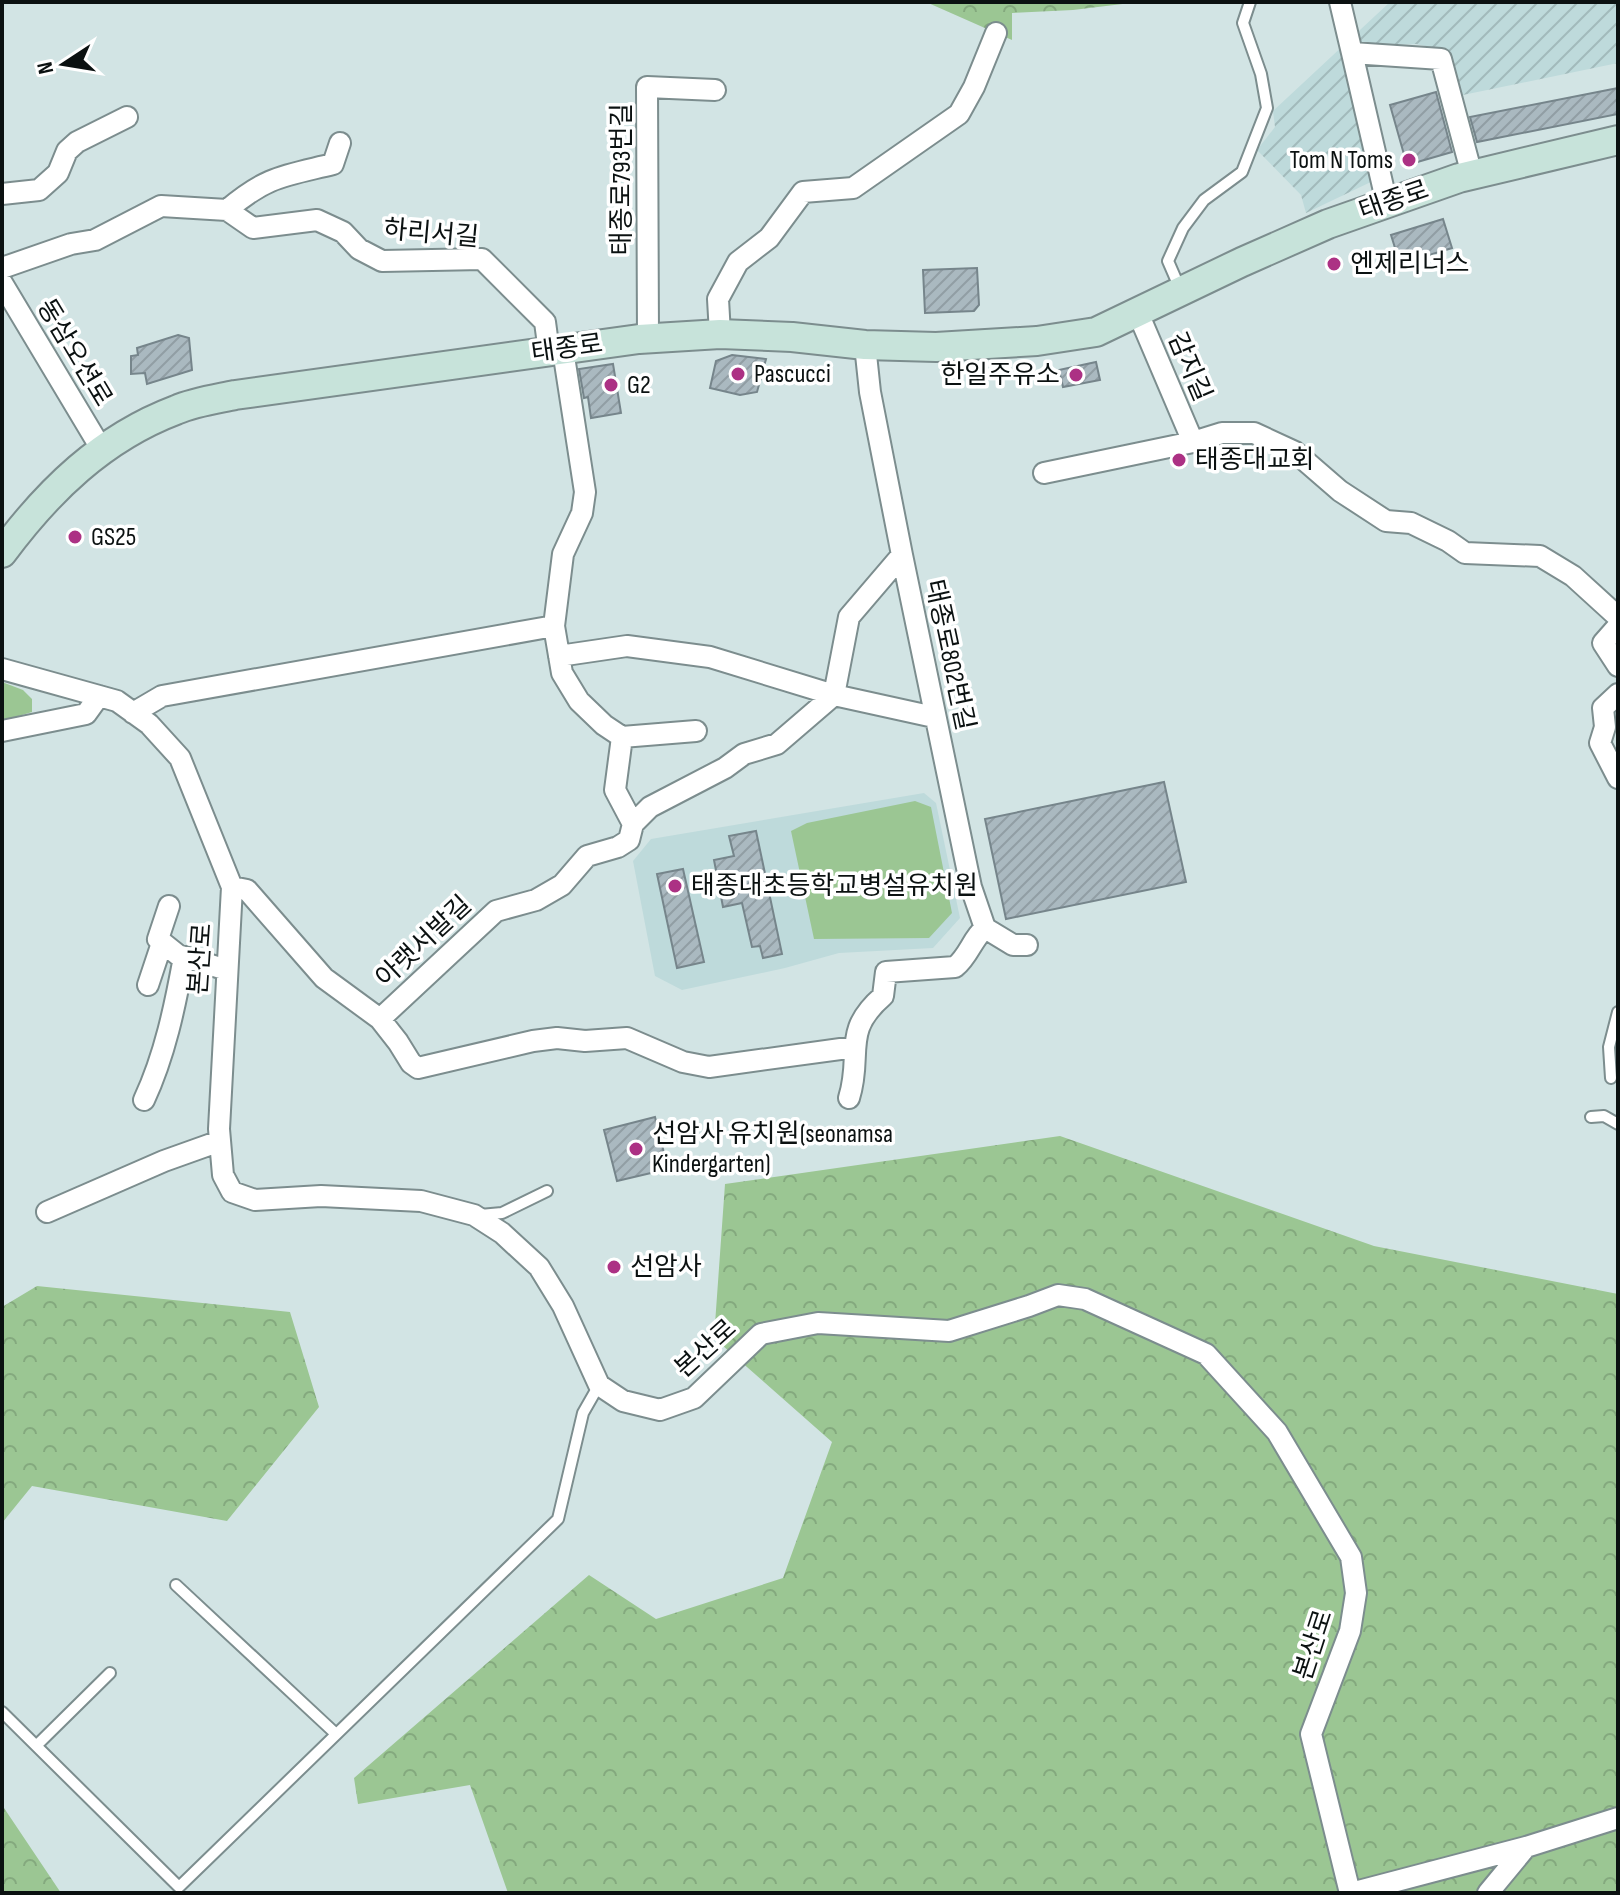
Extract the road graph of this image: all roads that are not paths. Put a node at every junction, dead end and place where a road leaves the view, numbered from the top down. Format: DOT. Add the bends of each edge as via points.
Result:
graph roads {
  1 [pos="1250,2"];
  2 [pos="1340,2"];
  3 [pos="996,33"];
  4 [pos="1352,53"];
  5 [pos="715,90"];
  6 [pos="127,117"];
  7 [pos="1618,140"];
  8 [pos="340,143"];
  9 [pos="1472,175"];
  10 [pos="2,194"];
  11 [pos="1387,204"];
  12 [pos="227,210"];
  13 [pos="2,268"];
  14 [pos="2,283"];
  15 [pos="1181,292"];
  16 [pos="1138,313"];
  17 [pos="720,334"];
  18 [pos="648,338"];
  19 [pos="865,345"];
  20 [pos="556,351"];
  21 [pos="1193,442"];
  22 [pos="102,450"];
  23 [pos="1044,473"];
  24 [pos="2,553"];
  25 [pos="902,555"];
  26 [pos="1618,617"];
  27 [pos="554,626"];
  28 [pos="1618,626"];
  29 [pos="559,656"];
  30 [pos="1618,666"];
  31 [pos="2,669"];
  32 [pos="1618,694"];
  33 [pos="834,695"];
  34 [pos="99,696"];
  35 [pos="133,713"];
  36 [pos="934,717"];
  37 [pos="2,731"];
  38 [pos="696,731"];
  39 [pos="622,737"];
  40 [pos="1618,778"];
  41 [pos="631,832"];
  42 [pos="232,887"];
  43 [pos="169,906"];
  44 [pos="985,928"];
  45 [pos="162,943"];
  46 [pos="1027,945"];
  47 [pos="184,957"];
  48 [pos="227,970"];
  49 [pos="148,985"];
  50 [pos="1618,1012"];
  51 [pos="380,1019"];
  52 [pos="855,1047"];
  53 [pos="1611,1078"];
  54 [pos="849,1098"];
  55 [pos="144,1100"];
  56 [pos="1591,1117"];
  57 [pos="1618,1124"];
  58 [pos="220,1141"];
  59 [pos="547,1191"];
  60 [pos="47,1212"];
  61 [pos="474,1215"];
  62 [pos="599,1385"];
  63 [pos="176,1585"];
  64 [pos="110,1673"];
  65 [pos="2,1712"];
  66 [pos="336,1734"];
  67 [pos="37,1745"];
  68 [pos="1618,1818"];
  69 [pos="1526,1847"];
  70 [pos="1350,1893"];
  71 [pos="1488,1893"];
  1 -- 15 [label="lane" via="1243,23 1267,108 1242,172 1204,200 1183,228 1168,261"];
  2 -- 4 [label="street"];
  3 -- 17 [label="street" via="959,114 853,188 803,192 769,238 738,262 718,299"];
  4 -- 9 [label="street" via="1441,59"];
  4 -- 11 [label="street"];
  5 -- 18 [label="street, 태종로793번길" via="647,87"];
  6 -- 10 [label="street" via="77,142 58,173 39,190"];
  7 -- 9 [label="main road, 태종로"];
  8 -- 12 [label="street" via="333,164 254,187"];
  9 -- 11 [label="main road, 태종로"];
  11 -- 15 [label="main road, 태종로" via="1328,224"];
  12 -- 13 [label="street, 하리서길" via="161,206 95,240"];
  12 -- 20 [label="street, 하리서길" via="253,228 317,220 382,261 482,259 545,322"];
  14 -- 22 [label="street, 동삼오션로"];
  15 -- 16 [label="main road, 태종로"];
  16 -- 19 [label="main road, 태종로" via="1096,332 1037,341"];
  16 -- 21 [label="street, 감지길"];
  17 -- 18 [label="main road, 태종로"];
  17 -- 19 [label="main road, 태종로"];
  18 -- 20 [label="main road, 태종로"];
  19 -- 25 [label="street, 태종로802번길"];
  20 -- 22 [label="main road, 태종로" via="235,395 177,409"];
  20 -- 27 [label="street, 하리서길" via="585,492 582,513 563,554"];
  21 -- 23 [label="street"];
  21 -- 26 [label="street" via="1222,433 1254,433 1295,452 1386,521 1411,523 1465,553 1540,556 1573,576"];
  22 -- 24 [label="main road, 태종로" via="30,515"];
  25 -- 33 [label="street" via="849,617"];
  25 -- 36 [label="street, 태종로802번길"];
  27 -- 29 [label="street, 하리서길"];
  27 -- 35 [label="street" via="162,696"];
  28 -- 30 [label="street" via="1603,643"];
  29 -- 33 [label="street" via="627,646 710,657"];
  29 -- 39 [label="street, 하리서길" via="562,673 579,701"];
  31 -- 34 [label="street, 본산로"];
  32 -- 40 [label="street" via="1603,708 1600,743"];
  33 -- 36 [label="street"];
  33 -- 41 [label="street, 아랫서발길" via="777,744 744,754 650,807"];
  34 -- 35 [label="street, 본산로"];
  34 -- 37 [label="street" via="86,714"];
  35 -- 42 [label="street, 본산로" via="180,758"];
  36 -- 44 [label="street, 태종로802번길"];
  38 -- 39 [label="street"];
  39 -- 41 [label="street" via="615,790"];
  41 -- 51 [label="street, 아랫서발길" via="618,847 587,856 562,885 536,900 496,911"];
  42 -- 48 [label="street, 본산로"];
  42 -- 51 [label="street" via="247,890 324,978"];
  43 -- 45 [label="street" via="158,939"];
  44 -- 46 [label="street" via="1013,945"];
  44 -- 52 [label="street" via="955,967 886,972 883,996 856,1029"];
  45 -- 47 [label="street"];
  45 -- 49 [label="street"];
  47 -- 48 [label="street"];
  47 -- 55 [label="street" via="174,1009"];
  48 -- 58 [label="street, 본산로"];
  50 -- 53 [label="lane" via="1609,1047"];
  51 -- 52 [label="street" via="418,1068 557,1038 627,1038 709,1067"];
  52 -- 54 [label="street"];
  56 -- 57 [label="lane" via="1604,1116"];
  58 -- 60 [label="street"];
  58 -- 61 [label="street, 본산로" via="223,1175 232,1192 255,1200 321,1196 421,1201"];
  59 -- 61 [label="lane" via="502,1213"];
  61 -- 62 [label="street, 본산로" via="539,1267"];
  62 -- 66 [label="lane" via="583,1413 558,1519"];
  62 -- 70 [label="street, 본산로" via="623,1401 660,1410 694,1398 761,1334 818,1323 949,1331 1058,1295 1085,1299 1206,1354 1277,1432 1351,1557 1356,1593 1350,1631 1311,1734"];
  63 -- 66 [label="lane"];
  64 -- 67 [label="lane"];
  65 -- 67 [label="lane"];
  66 -- 67 [label="lane" via="179,1887"];
  68 -- 69 [label="street"];
  69 -- 70 [label="street"];
  69 -- 71 [label="street"];
}
